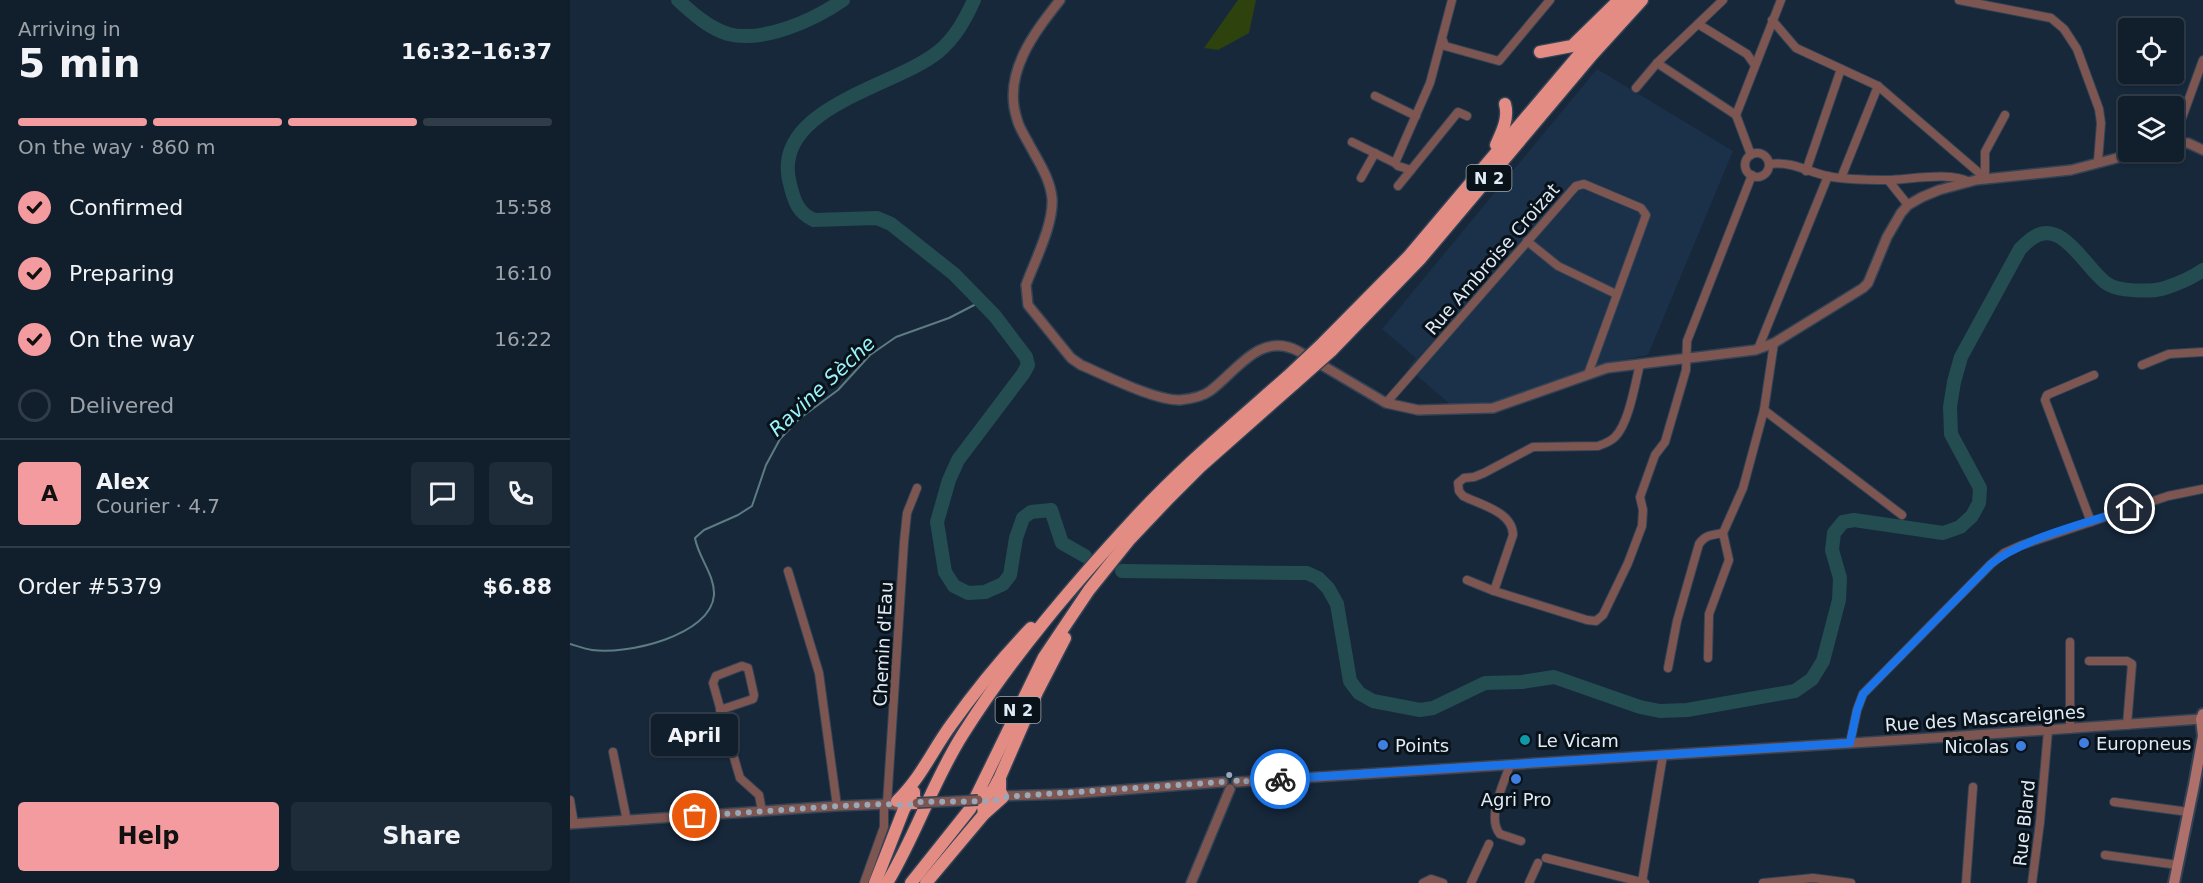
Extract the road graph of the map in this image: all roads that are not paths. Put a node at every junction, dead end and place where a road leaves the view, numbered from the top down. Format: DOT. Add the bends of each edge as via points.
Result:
graph roads {
  1 [pos="1060,0"];
  2 [pos="1452,0"];
  3 [pos="1550,0"];
  4 [pos="1618,0"];
  5 [pos="1629,0"];
  6 [pos="1642,0"];
  7 [pos="1723,0"];
  8 [pos="1781,0"];
  9 [pos="1959,0"];
  10 [pos="1984,2"];
  11 [pos="1772,20"];
  12 [pos="1698,24"];
  13 [pos="1442,38"];
  14 [pos="1540,52"];
  15 [pos="2203,60"];
  16 [pos="1657,63"];
  17 [pos="1754,64"];
  18 [pos="1841,69"];
  19 [pos="1878,86"];
  20 [pos="1636,88"];
  21 [pos="1375,96"];
  22 [pos="1505,104"];
  23 [pos="2184,112"];
  24 [pos="1736,115"];
  25 [pos="1416,116"];
  26 [pos="1467,116"];
  27 [pos="2005,116"];
  28 [pos="1352,142"];
  29 [pos="2184,144"];
  30 [pos="2203,150"];
  31 [pos="1375,153"];
  32 [pos="1751,155"];
  33 [pos="2118,157"];
  34 [pos="2098,161"];
  35 [pos="1395,163"];
  36 [pos="1769,164"];
  37 [pos="1486,165"];
  38 [pos="1411,170"];
  39 [pos="1806,171"];
  40 [pos="1752,176"];
  41 [pos="1828,176"];
  42 [pos="1361,178"];
  43 [pos="1841,178"];
  44 [pos="1985,178"];
  45 [pos="1887,180"];
  46 [pos="1969,182"];
  47 [pos="1398,186"];
  48 [pos="1908,206"];
  49 [pos="1527,241"];
  50 [pos="1616,294"];
  51 [pos="1774,343"];
  52 [pos="1327,347"];
  53 [pos="1758,349"];
  54 [pos="2203,351"];
  55 [pos="1687,358"];
  56 [pos="1640,364"];
  57 [pos="2142,366"];
  58 [pos="1588,374"];
  59 [pos="2094,375"];
  60 [pos="1292,380"];
  61 [pos="1386,403"];
  62 [pos="1764,410"];
  63 [pos="917,488"];
  64 [pos="2203,489"];
  65 [pos="1902,515"];
  66 [pos="2091,522"];
  67 [pos="1723,533"];
  68 [pos="1130,539"];
  69 [pos="788,571"];
  70 [pos="1467,580"];
  71 [pos="1494,591"];
  72 [pos="1053,610"];
  73 [pos="2070,642"];
  74 [pos="1708,658"];
  75 [pos="2089,661"];
  76 [pos="1668,668"];
  77 [pos="720,710"];
  78 [pos="2202,717"];
  79 [pos="2127,725"];
  80 [pos="2070,729"];
  81 [pos="2048,730"];
  82 [pos="1850,743"];
  83 [pos="613,752"];
  84 [pos="1663,755"];
  85 [pos="1510,765"];
  86 [pos="1000,777"];
  87 [pos="1230,784"];
  88 [pos="2199,786"];
  89 [pos="1973,787"];
  90 [pos="1003,797"];
  91 [pos="570,800"];
  92 [pos="980,800"];
  93 [pos="2114,802"];
  94 [pos="897,804"];
  95 [pos="837,806"];
  96 [pos="762,811"];
  97 [pos="2189,812"];
  98 [pos="984,814"];
  99 [pos="627,820"];
  100 [pos="572,824"];
  101 [pos="1521,841"];
  102 [pos="1489,844"];
  103 [pos="2105,855"];
  104 [pos="1546,858"];
  105 [pos="1538,863"];
  106 [pos="2178,865"];
  107 [pos="864,883"];
  108 [pos="875,883"];
  109 [pos="887,883"];
  110 [pos="911,883"];
  111 [pos="927,883"];
  112 [pos="1191,883"];
  113 [pos="1423,883"];
  114 [pos="1443,883"];
  115 [pos="1471,883"];
  116 [pos="1529,883"];
  117 [pos="1643,883"];
  118 [pos="1763,883"];
  119 [pos="1848,883"];
  120 [pos="1966,883"];
  121 [pos="2032,883"];
  122 [pos="2174,883"];
  1 -- 61 [label="street" via="1023,53 1013,85 1017,120 1051,185 1051,218 1026,285 1028,305 1076,362 1163,399 1200,397 1253,354 1266,346 1278,345 1289,346"];
  2 -- 13 [label="street"];
  3 -- 13 [label="street" via="1499,61 1445,46"];
  4 -- 14 [label="highway" via="1572,46"];
  5 -- 37 [label="highway, N 2"];
  6 -- 52 [label="highway, N 2" via="1421,258"];
  7 -- 12 [label="street"];
  8 -- 11 [label="street"];
  9 -- 10 [label="street"];
  10 -- 34 [label="street" via="2052,18 2064,29 2077,49 2099,109"];
  11 -- 17 [label="street"];
  11 -- 18 [label="street" via="1796,48"];
  12 -- 16 [label="street"];
  12 -- 17 [label="street" via="1747,54"];
  13 -- 25 [label="street"];
  15 -- 23 [label="street"];
  16 -- 20 [label="street"];
  16 -- 24 [label="street"];
  17 -- 24 [label="street"];
  18 -- 19 [label="street"];
  18 -- 39 [label="street"];
  19 -- 43 [label="street"];
  19 -- 44 [label="street"];
  21 -- 25 [label="street"];
  22 -- 37 [label="highway" via="1502,132"];
  24 -- 32 [label="street"];
  25 -- 35 [label="street"];
  26 -- 38 [label="street" via="1458,112"];
  27 -- 44 [label="street" via="1985,152"];
  28 -- 31 [label="street"];
  29 -- 30 [label="street"];
  31 -- 35 [label="street"];
  31 -- 42 [label="street"];
  32 -- 36 [label="street" via="1763,155"];
  32 -- 40 [label="street" via="1746,168"];
  33 -- 34 [label="street"];
  34 -- 44 [label="street" via="2071,170"];
  35 -- 38 [label="street"];
  36 -- 39 [label="street" via="1788,163"];
  36 -- 40 [label="street" via="1764,174"];
  37 -- 52 [label="highway, N 2"];
  38 -- 47 [label="street"];
  39 -- 41 [label="street"];
  40 -- 55 [label="street" via="1687,341"];
  41 -- 43 [label="street"];
  41 -- 53 [label="street"];
  43 -- 45 [label="street"];
  44 -- 46 [label="street"];
  45 -- 46 [label="street" via="1955,177"];
  45 -- 48 [label="street"];
  46 -- 48 [label="street" via="1939,190"];
  48 -- 51 [label="street" via="1895,223 1873,275 1863,288"];
  49 -- 50 [label="street" via="1558,266"];
  49 -- 50 [label="street, Rue Ambroise Croizat" via="1580,184 1641,208 1646,219"];
  49 -- 61 [label="street, Rue Ambroise Croizat"];
  50 -- 58 [label="street, Rue Ambroise Croizat"];
  51 -- 53 [label="street"];
  51 -- 62 [label="street"];
  52 -- 60 [label="highway, N 2, bridge"];
  53 -- 55 [label="street"];
  54 -- 57 [label="street" via="2169,354"];
  55 -- 56 [label="street"];
  55 -- 71 [label="street" via="1665,442 1655,455 1640,497 1644,518 1603,615 1596,621 1584,619"];
  56 -- 58 [label="street"];
  56 -- 71 [label="street" via="1624,422 1614,438 1598,446 1533,447 1458,483 1463,495 1506,517 1513,528"];
  58 -- 61 [label="street" via="1493,408 1418,410"];
  59 -- 66 [label="street" via="2047,395 2045,400"];
  60 -- 68 [label="highway, N 2"];
  60 -- 72 [label="highway, N 2" via="1213,442 1143,509"];
  62 -- 65 [label="street"];
  62 -- 67 [label="street" via="1743,488"];
  63 -- 94 [label="street, Chemin d'Eau" via="907,513 904,542"];
  64 -- 66 [label="street"];
  66 -- 82 [label="street" via="2022,545 1991,564 1863,694"];
  67 -- 74 [label="street" via="1730,560 1709,614"];
  67 -- 76 [label="street" via="1708,535 1699,544"];
  68 -- 86 [label="highway" via="1052,662"];
  68 -- 110 [label="highway, N 2" via="1061,630 970,809"];
  69 -- 95 [label="street" via="819,673"];
  70 -- 71 [label="street"];
  72 -- 94 [label="highway" via="1035,624 984,681 919,777 914,797"];
  72 -- 109 [label="highway, N 2" via="962,735"];
  73 -- 80 [label="street"];
  75 -- 79 [label="street" via="2132,664"];
  77 -- 77 [label="street" via="753,699 748,668 742,666 713,679"];
  77 -- 96 [label="street" via="740,778 759,795"];
  78 -- 79 [label="street, Rue des Mascareignes"];
  78 -- 88 [label="main road"];
  79 -- 80 [label="street, Rue des Mascareignes"];
  80 -- 81 [label="street, Rue des Mascareignes"];
  81 -- 82 [label="street, Rue des Mascareignes"];
  81 -- 121 [label="street, Rue Blard"];
  82 -- 84 [label="street, Rue des Mascareignes"];
  83 -- 99 [label="street"];
  84 -- 85 [label="street, Rue des Mascareignes"];
  84 -- 117 [label="street"];
  85 -- 87 [label="street, Rue des Mascareignes"];
  85 -- 101 [label="street" via="1494,823 1500,834"];
  86 -- 90 [label="highway"];
  86 -- 92 [label="highway" via="993,790"];
  87 -- 90 [label="street, Rue des Mascareignes"];
  87 -- 112 [label="street" via="1227,801"];
  88 -- 97 [label="main road"];
  89 -- 120 [label="street"];
  90 -- 92 [label="street, Rue des Mascareignes"];
  90 -- 98 [label="highway"];
  91 -- 100 [label="street"];
  92 -- 94 [label="street, Rue des Mascareignes, bridge"];
  92 -- 98 [label="highway"];
  93 -- 97 [label="street"];
  94 -- 95 [label="street, Rue des Mascareignes"];
  94 -- 107 [label="street, Chemin d'Eau" via="884,827"];
  94 -- 108 [label="highway" via="898,822"];
  95 -- 96 [label="street, Rue des Mascareignes"];
  96 -- 99 [label="street, Rue des Mascareignes"];
  97 -- 106 [label="main road"];
  98 -- 111 [label="highway"];
  99 -- 100 [label="street, Rue des Mascareignes"];
  102 -- 115 [label="street"];
  103 -- 106 [label="street"];
  104 -- 117 [label="street"];
  105 -- 116 [label="street"];
  106 -- 122 [label="main road"];
  113 -- 114 [label="street" via="1431,879"];
  118 -- 119 [label="street" via="1813,878"];
}
